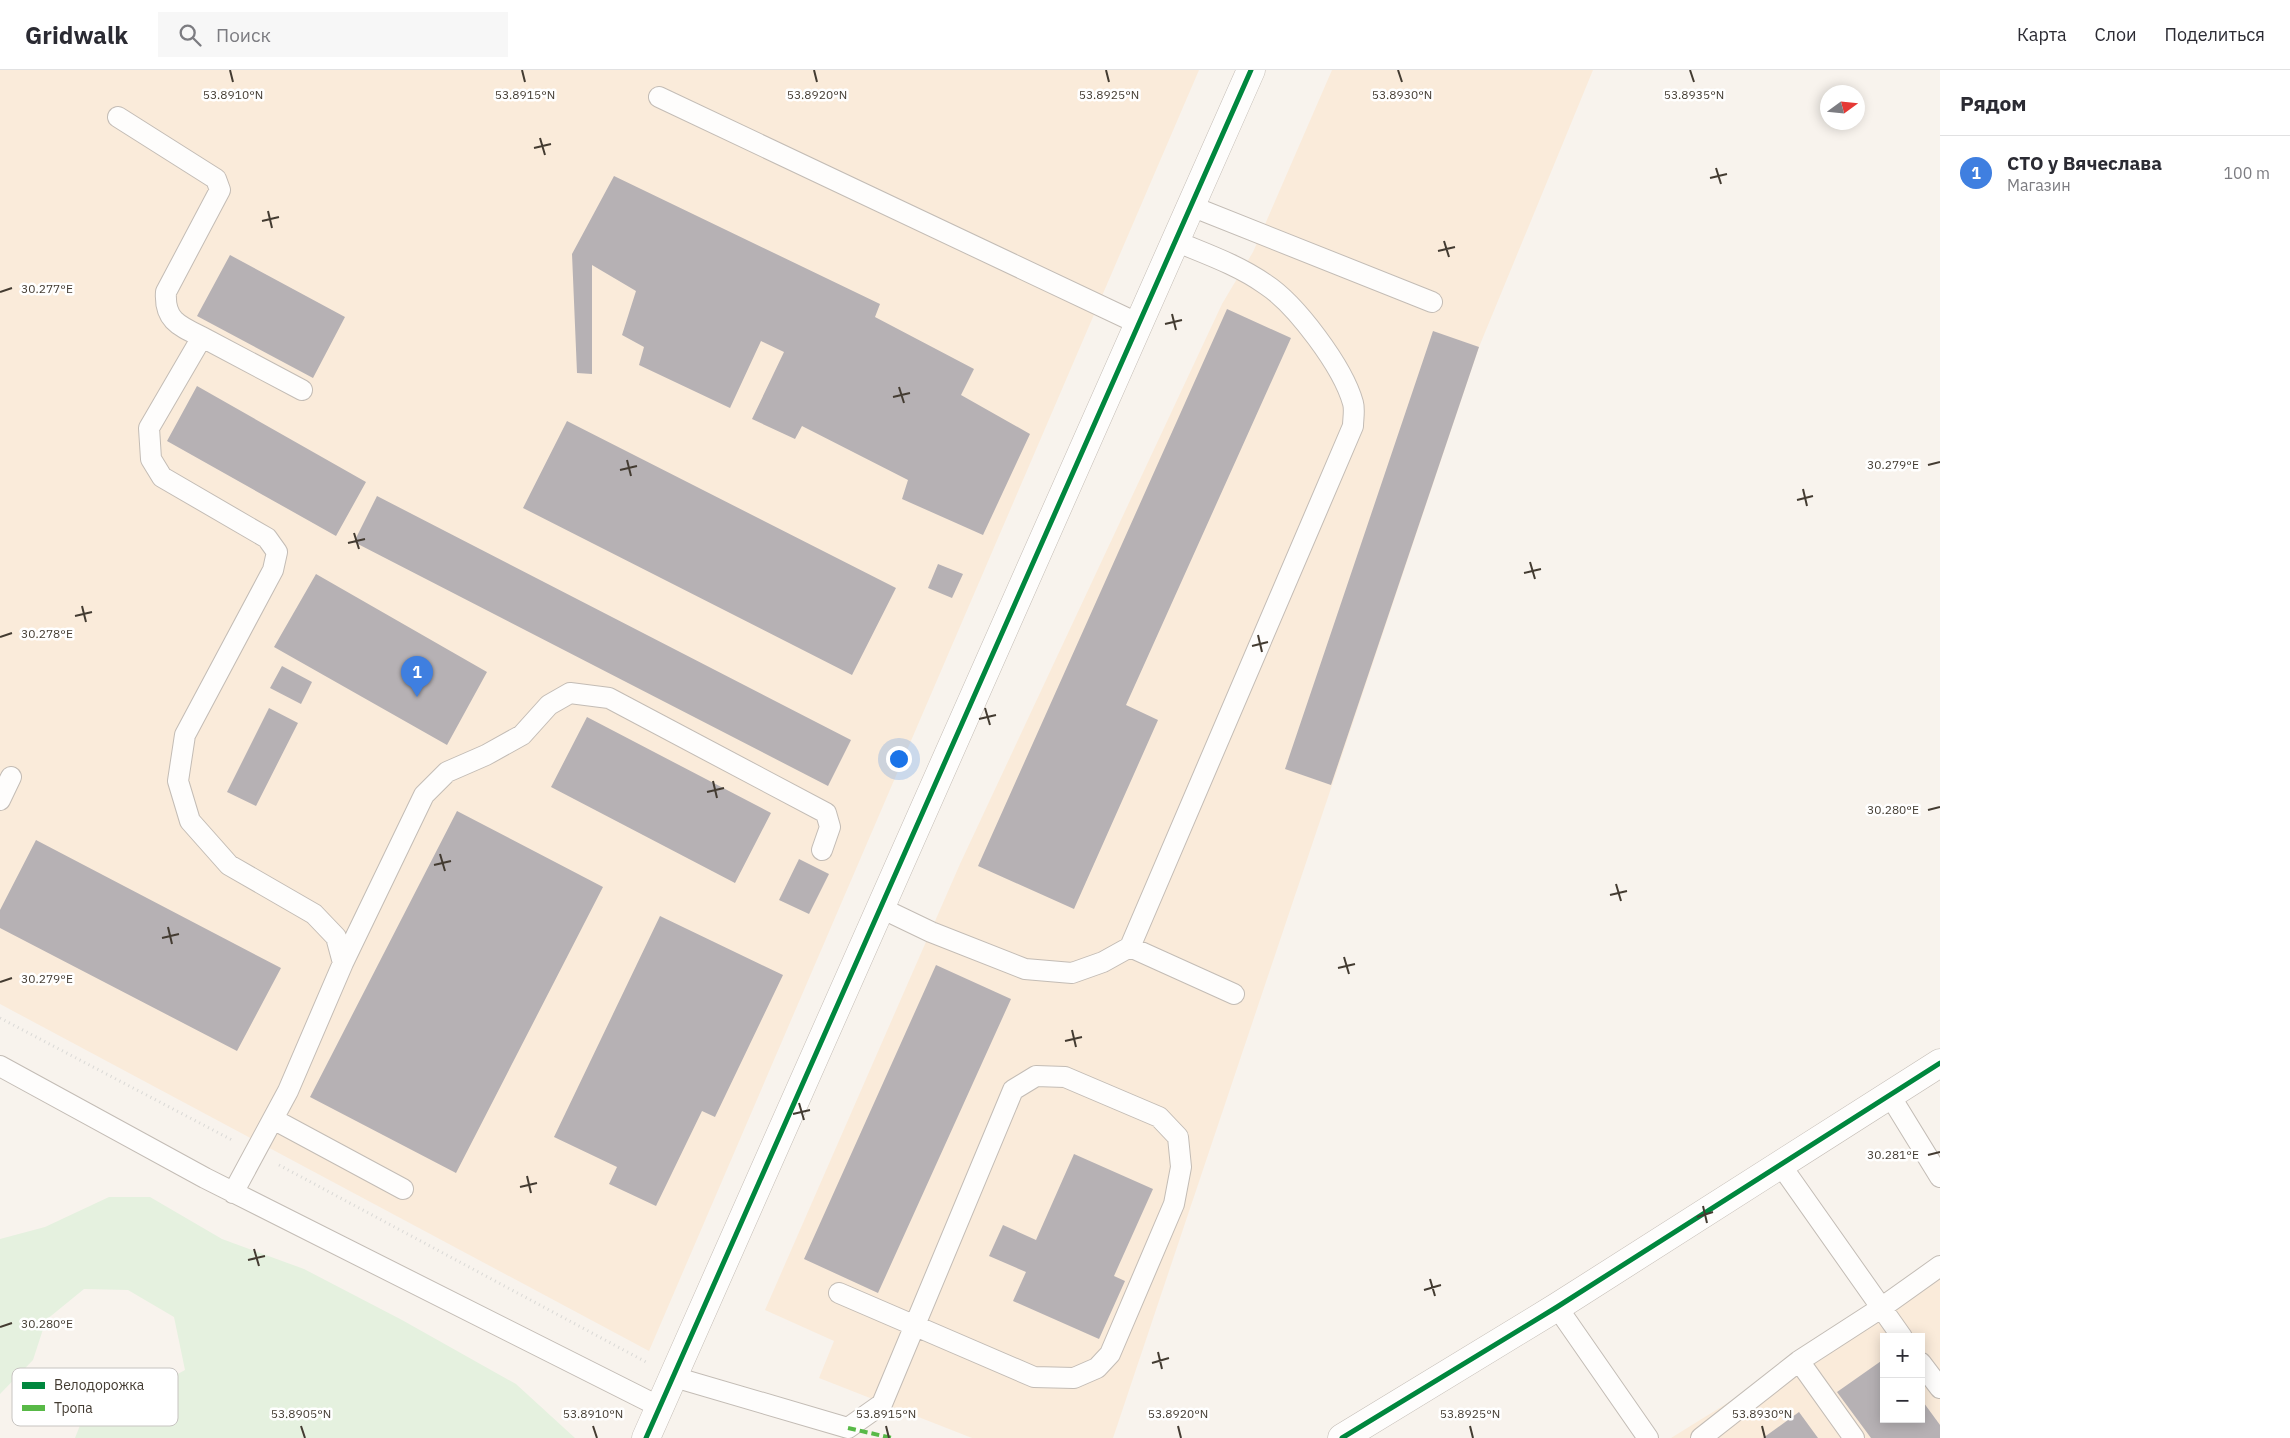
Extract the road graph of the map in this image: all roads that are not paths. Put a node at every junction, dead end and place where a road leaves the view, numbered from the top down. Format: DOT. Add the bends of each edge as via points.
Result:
graph roads {
  1 [pos="1251,70"];
  2 [pos="659,97"];
  3 [pos="118,117"];
  4 [pos="1191,206"];
  5 [pos="1175,241"];
  6 [pos="1432,302"];
  7 [pos="1139,324"];
  8 [pos="202,338"];
  9 [pos="302,390"];
  10 [pos="11,778"];
  11 [pos="0,800"];
  12 [pos="822,850"];
  13 [pos="881,908"];
  14 [pos="1130,947"];
  15 [pos="343,964"];
  16 [pos="1234,994"];
  17 [pos="1940,1062"];
  18 [pos="0,1066"];
  19 [pos="1889,1094"];
  20 [pos="273,1119"];
  21 [pos="1780,1164"];
  22 [pos="1940,1177"];
  23 [pos="403,1189"];
  24 [pos="233,1193"];
  25 [pos="1940,1266"];
  26 [pos="839,1293"];
  27 [pos="1557,1307"];
  28 [pos="1881,1308"];
  29 [pos="915,1326"];
  30 [pos="1899,1333"];
  31 [pos="1799,1361"];
  32 [pos="1925,1368"];
  33 [pos="674,1377"];
  34 [pos="1940,1388"];
  35 [pos="660,1407"];
  36 [pos="646,1438"];
  37 [pos="1342,1438"];
  38 [pos="1648,1438"];
  39 [pos="1701,1438"];
  40 [pos="1854,1438"];
  1 -- 4 [label="street"];
  2 -- 7 [label="lane"];
  3 -- 8 [label="lane" via="216,179 220,190 166,292 165,307 177,324"];
  4 -- 5 [label="street"];
  4 -- 6 [label="lane"];
  5 -- 7 [label="street"];
  5 -- 14 [label="lane" via="1242,270 1267,285 1305,322 1339,372 1353,404 1353,426"];
  7 -- 13 [label="street"];
  8 -- 9 [label="lane"];
  8 -- 15 [label="lane" via="149,428 151,459 162,477 267,538 277,552 272,570 185,735 178,781 190,821 229,865 314,914 336,937"];
  10 -- 11 [label="lane"];
  12 -- 15 [label="lane" via="830,827 826,813 609,698 570,692 549,706 522,735 447,772 424,796"];
  13 -- 14 [label="lane" via="1025,970 1072,973 1103,962"];
  13 -- 33 [label="street"];
  14 -- 16 [label="lane"];
  15 -- 20 [label="lane"];
  17 -- 19 [label="street"];
  18 -- 24 [label="lane"];
  19 -- 21 [label="street"];
  19 -- 22 [label="lane"];
  20 -- 23 [label="lane"];
  20 -- 24 [label="lane"];
  21 -- 27 [label="street"];
  21 -- 28 [label="lane"];
  24 -- 35 [label="lane"];
  25 -- 28 [label="lane"];
  26 -- 29 [label="lane"];
  27 -- 37 [label="street"];
  27 -- 38 [label="lane"];
  28 -- 30 [label="lane"];
  28 -- 31 [label="lane"];
  29 -- 29 [label="lane" via="1014,1090 1036,1076 1065,1077 1159,1117 1178,1136 1181,1167 1174,1204 1110,1354 1097,1368 1074,1378 1034,1377"];
  29 -- 33 [label="lane" via="882,1404 848,1428"];
  31 -- 39 [label="lane"];
  31 -- 40 [label="lane"];
  32 -- 34 [label="lane"];
  33 -- 35 [label="street"];
  35 -- 36 [label="street"];
}
